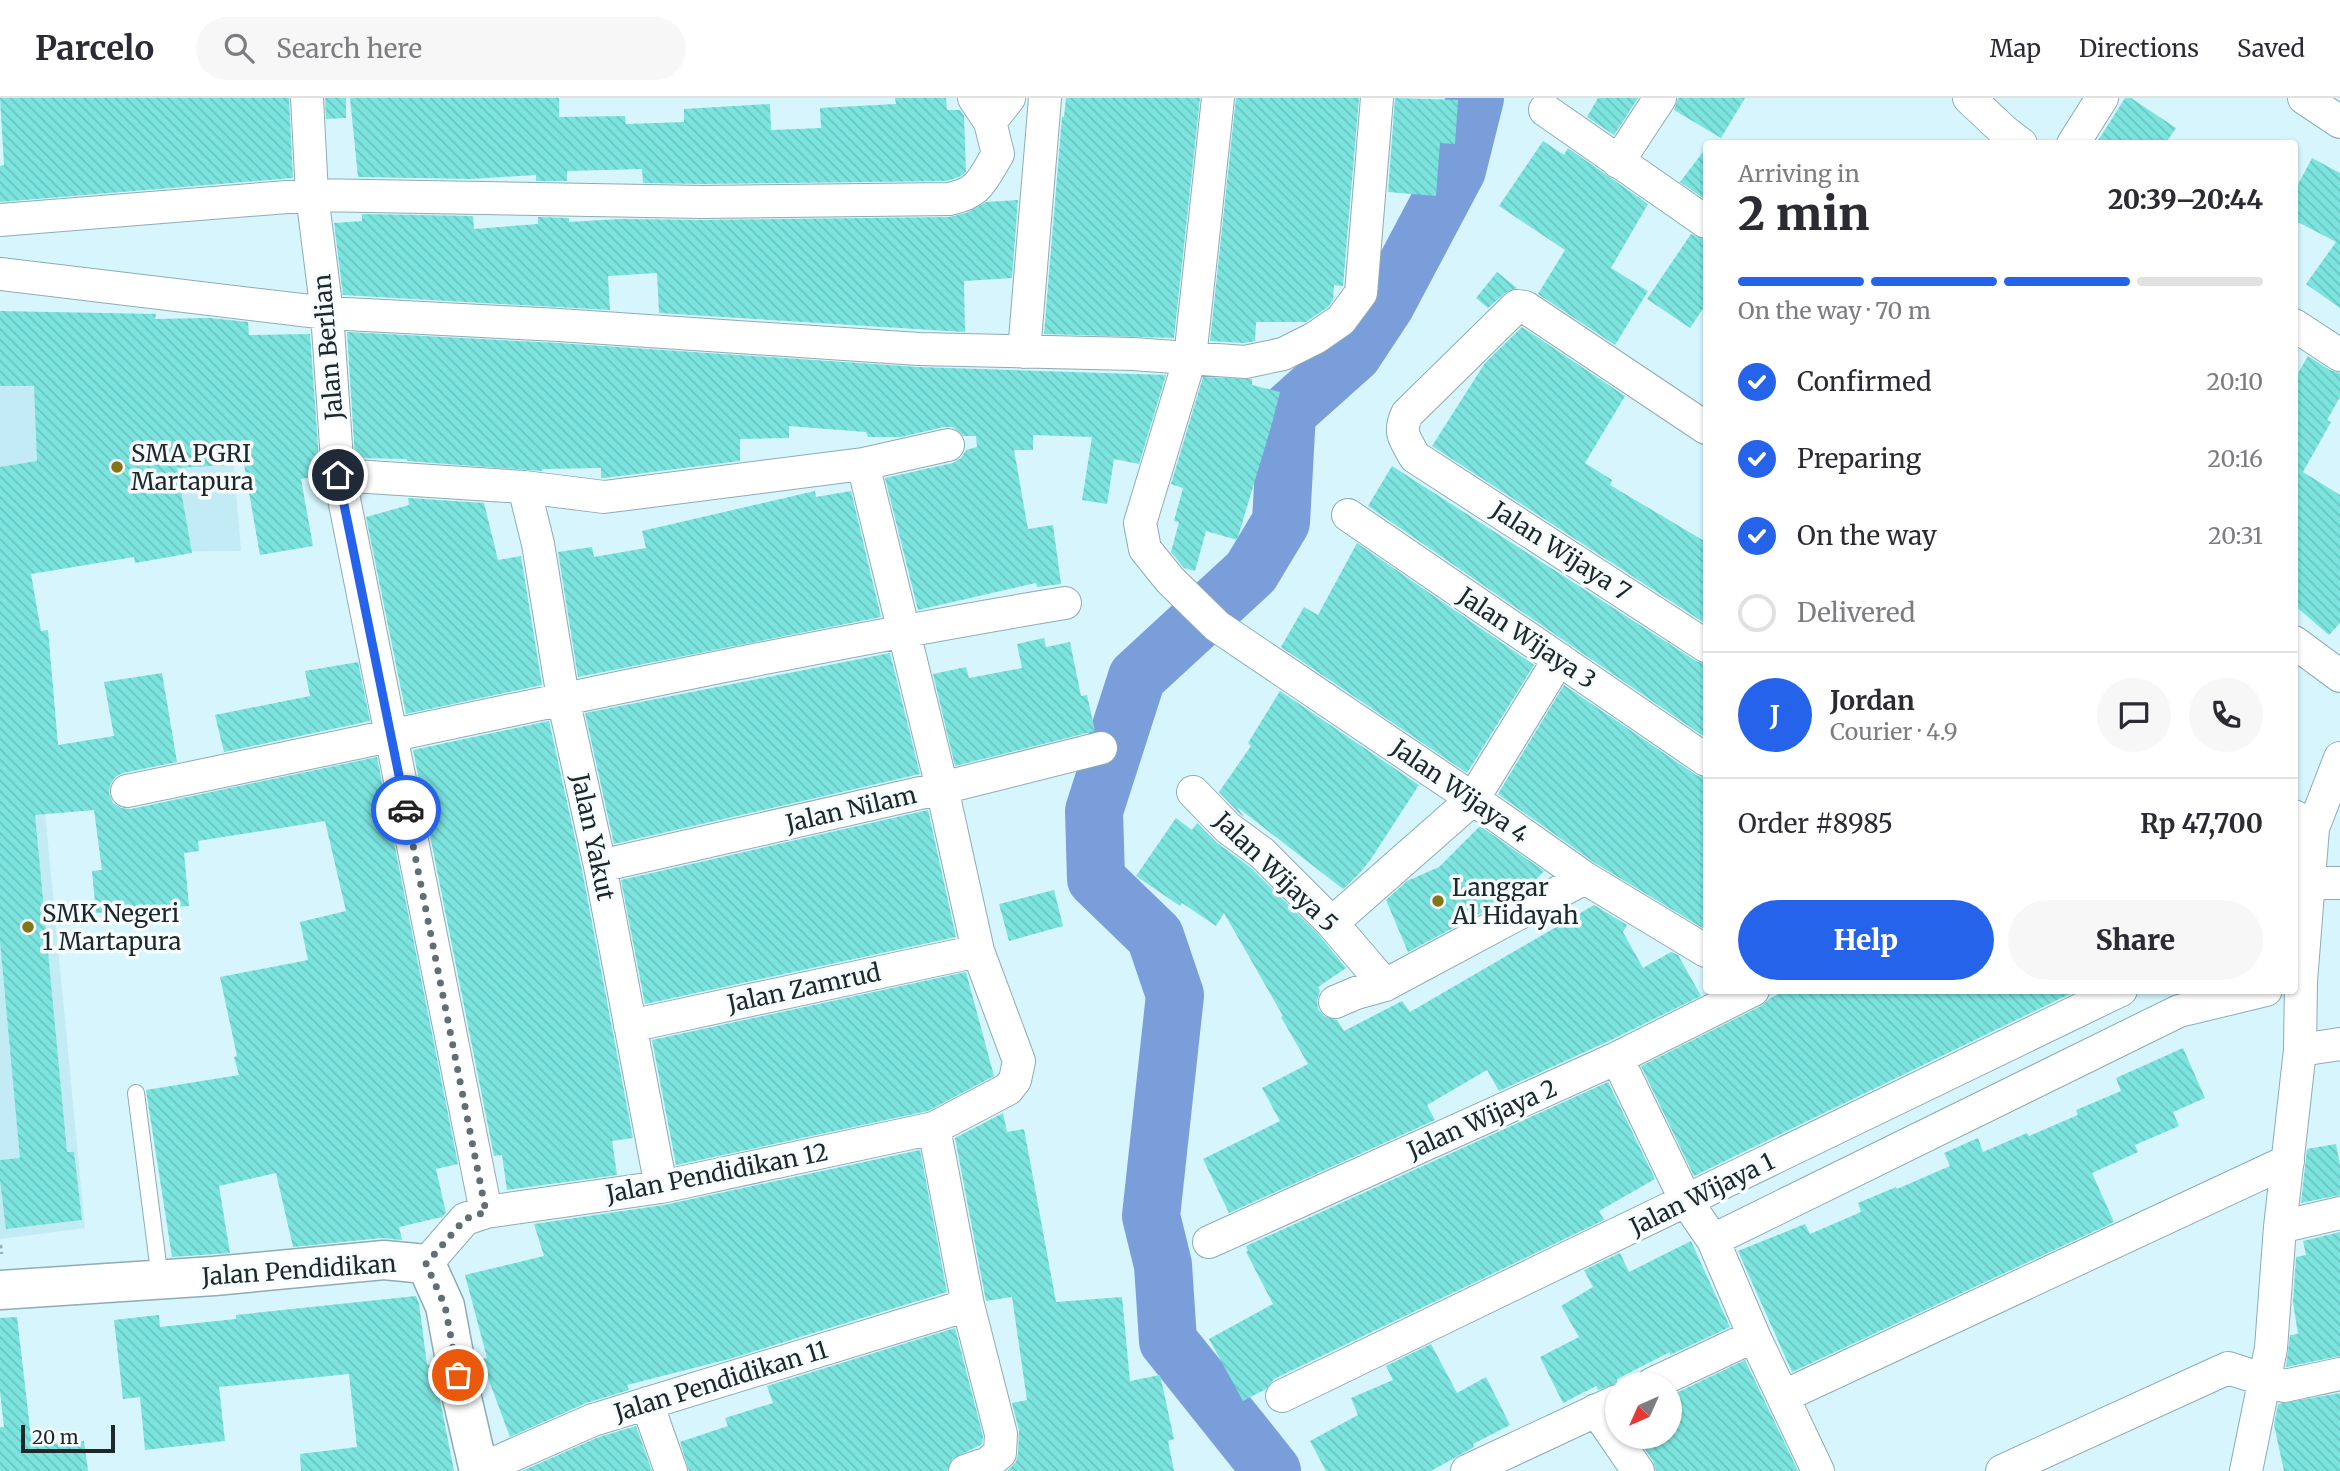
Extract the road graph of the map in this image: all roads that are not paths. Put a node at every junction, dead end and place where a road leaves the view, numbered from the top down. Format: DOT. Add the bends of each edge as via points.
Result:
graph roads {
  1 [pos="307,98"];
  2 [pos="1009,98"];
  3 [pos="1045,98"];
  4 [pos="1218,98"];
  5 [pos="1377,98"];
  6 [pos="1660,98"];
  7 [pos="1969,98"];
  8 [pos="2102,98"];
  9 [pos="2305,98"];
  10 [pos="982,110"];
  11 [pos="1545,110"];
  12 [pos="2340,122"];
  13 [pos="2016,140"];
  14 [pos="2076,140"];
  15 [pos="1618,162"];
  16 [pos="312,195"];
  17 [pos="0,220"];
  18 [pos="1703,220"];
  19 [pos="0,274"];
  20 [pos="327,313"];
  21 [pos="2298,329"];
  22 [pos="1024,352"];
  23 [pos="2340,355"];
  24 [pos="1190,358"];
  25 [pos="1703,426"];
  26 [pos="948,445"];
  27 [pos="863,464"];
  28 [pos="338,475"];
  29 [pos="524,487"];
  30 [pos="1348,516"];
  31 [pos="1065,603"];
  32 [pos="905,629"];
  33 [pos="1703,644"];
  34 [pos="2298,645"];
  35 [pos="1559,659"];
  36 [pos="2340,676"];
  37 [pos="563,698"];
  38 [pos="391,737"];
  39 [pos="1101,748"];
  40 [pos="2340,758"];
  41 [pos="1703,759"];
  42 [pos="942,788"];
  43 [pos="127,791"];
  44 [pos="1193,792"];
  45 [pos="1473,799"];
  46 [pos="2305,823"];
  47 [pos="600,866"];
  48 [pos="1586,878"];
  49 [pos="2340,883"];
  50 [pos="2302,887"];
  51 [pos="1332,923"];
  52 [pos="1703,949"];
  53 [pos="978,951"];
  54 [pos="2298,983"];
  55 [pos="1385,985"];
  56 [pos="1745,994"];
  57 [pos="2113,994"];
  58 [pos="2249,994"];
  59 [pos="1335,1002"];
  60 [pos="630,1026"];
  61 [pos="2340,1044"];
  62 [pos="2300,1051"];
  63 [pos="1617,1058"];
  64 [pos="136,1093"];
  65 [pos="934,1128"];
  66 [pos="2288,1161"];
  67 [pos="661,1187"];
  68 [pos="1686,1201"];
  69 [pos="486,1212"];
  70 [pos="2340,1213"];
  71 [pos="2280,1227"];
  72 [pos="1713,1240"];
  73 [pos="1209,1242"];
  74 [pos="426,1264"];
  75 [pos="160,1279"];
  76 [pos="0,1290"];
  77 [pos="968,1305"];
  78 [pos="1754,1336"];
  79 [pos="1678,1372"];
  80 [pos="2340,1374"];
  81 [pos="2264,1378"];
  82 [pos="1282,1396"];
  83 [pos="1784,1396"];
  84 [pos="647,1403"];
  85 [pos="1605,1406"];
  86 [pos="1627,1449"];
  87 [pos="973,1470"];
  88 [pos="479,1471"];
  89 [pos="671,1471"];
  90 [pos="1467,1471"];
  91 [pos="1637,1471"];
  92 [pos="1818,1471"];
  93 [pos="2002,1471"];
  94 [pos="2246,1471"];
  1 -- 16 [label="street, Jalan Berlian"];
  2 -- 10 [label="street"];
  3 -- 22 [label="street"];
  4 -- 24 [label="street, Jalan Wijaya 4"];
  5 -- 24 [label="street" via="1361,293 1341,320 1283,354 1245,362"];
  6 -- 15 [label="street"];
  7 -- 13 [label="street"];
  8 -- 14 [label="street"];
  9 -- 12 [label="street"];
  10 -- 16 [label="street" via="998,154 980,183 966,195 949,199 702,202"];
  11 -- 15 [label="street"];
  15 -- 18 [label="street"];
  16 -- 17 [label="street"];
  16 -- 20 [label="street, Jalan Berlian"];
  19 -- 20 [label="street"];
  20 -- 22 [label="street"];
  20 -- 28 [label="street, Jalan Berlian"];
  21 -- 23 [label="street"];
  22 -- 24 [label="street"];
  24 -- 45 [label="street, Jalan Wijaya 4" via="1140,523 1145,549 1217,626"];
  25 -- 33 [label="street, Jalan Wijaya 7" via="1517,306 1407,414 1401,426 1415,457"];
  26 -- 27 [label="street"];
  27 -- 29 [label="street" via="604,496"];
  27 -- 32 [label="street"];
  28 -- 29 [label="street"];
  28 -- 38 [label="street, Jalan Berlian"];
  29 -- 37 [label="street, Jalan Yakut"];
  30 -- 35 [label="street, Jalan Wijaya 3"];
  31 -- 32 [label="street"];
  32 -- 37 [label="street"];
  32 -- 42 [label="street"];
  34 -- 36 [label="street"];
  35 -- 41 [label="street, Jalan Wijaya 3"];
  35 -- 45 [label="street"];
  37 -- 38 [label="street"];
  37 -- 47 [label="street, Jalan Yakut"];
  38 -- 43 [label="street"];
  38 -- 69 [label="street, Jalan Berlian"];
  39 -- 42 [label="street, Jalan Nilam"];
  40 -- 46 [label="street"];
  42 -- 47 [label="street, Jalan Nilam"];
  42 -- 53 [label="street"];
  44 -- 51 [label="street, Jalan Wijaya 5"];
  45 -- 48 [label="street, Jalan Wijaya 4"];
  45 -- 51 [label="street"];
  46 -- 50 [label="street"];
  47 -- 60 [label="street, Jalan Yakut"];
  48 -- 52 [label="street, Jalan Wijaya 4"];
  48 -- 55 [label="street"];
  49 -- 50 [label="street"];
  50 -- 54 [label="street"];
  51 -- 55 [label="street, Jalan Wijaya 5"];
  53 -- 60 [label="street, Jalan Zamrud"];
  53 -- 65 [label="street, Jalan Pendidikan 12" via="1019,1061 1015,1080 1008,1089"];
  54 -- 62 [label="street"];
  55 -- 59 [label="street"];
  56 -- 63 [label="street, Jalan Wijaya 2"];
  57 -- 68 [label="street, Jalan Wijaya 1"];
  58 -- 72 [label="street" via="2179,1011"];
  60 -- 67 [label="street, Jalan Yakut"];
  61 -- 62 [label="street"];
  62 -- 66 [label="street"];
  63 -- 68 [label="street"];
  63 -- 73 [label="street, Jalan Wijaya 2"];
  64 -- 75 [label="lane"];
  65 -- 67 [label="street, Jalan Pendidikan 12"];
  65 -- 77 [label="street"];
  66 -- 71 [label="street"];
  66 -- 83 [label="street"];
  67 -- 69 [label="street, Jalan Pendidikan 12"];
  68 -- 72 [label="street"];
  68 -- 82 [label="street, Jalan Wijaya 1"];
  69 -- 74 [label="street, Jalan Pendidikan 12" via="465,1219"];
  70 -- 71 [label="street"];
  71 -- 81 [label="street" via="2271,1348"];
  72 -- 78 [label="street"];
  74 -- 75 [label="street, Jalan Pendidikan" via="384,1260"];
  74 -- 88 [label="street, Jalan Pendidikan" via="445,1306"];
  75 -- 76 [label="street, Jalan Pendidikan"];
  77 -- 84 [label="street, Jalan Pendidikan 11"];
  77 -- 87 [label="street" via="1001,1434 1000,1453"];
  78 -- 79 [label="street"];
  78 -- 83 [label="street"];
  80 -- 81 [label="street" via="2284,1386"];
  81 -- 93 [label="street" via="2228,1368"];
  81 -- 94 [label="street"];
  83 -- 92 [label="street"];
  84 -- 88 [label="street, Jalan Pendidikan 11" via="593,1420"];
  84 -- 89 [label="street"];
  85 -- 90 [label="street"];
  86 -- 91 [label="street"];
}
